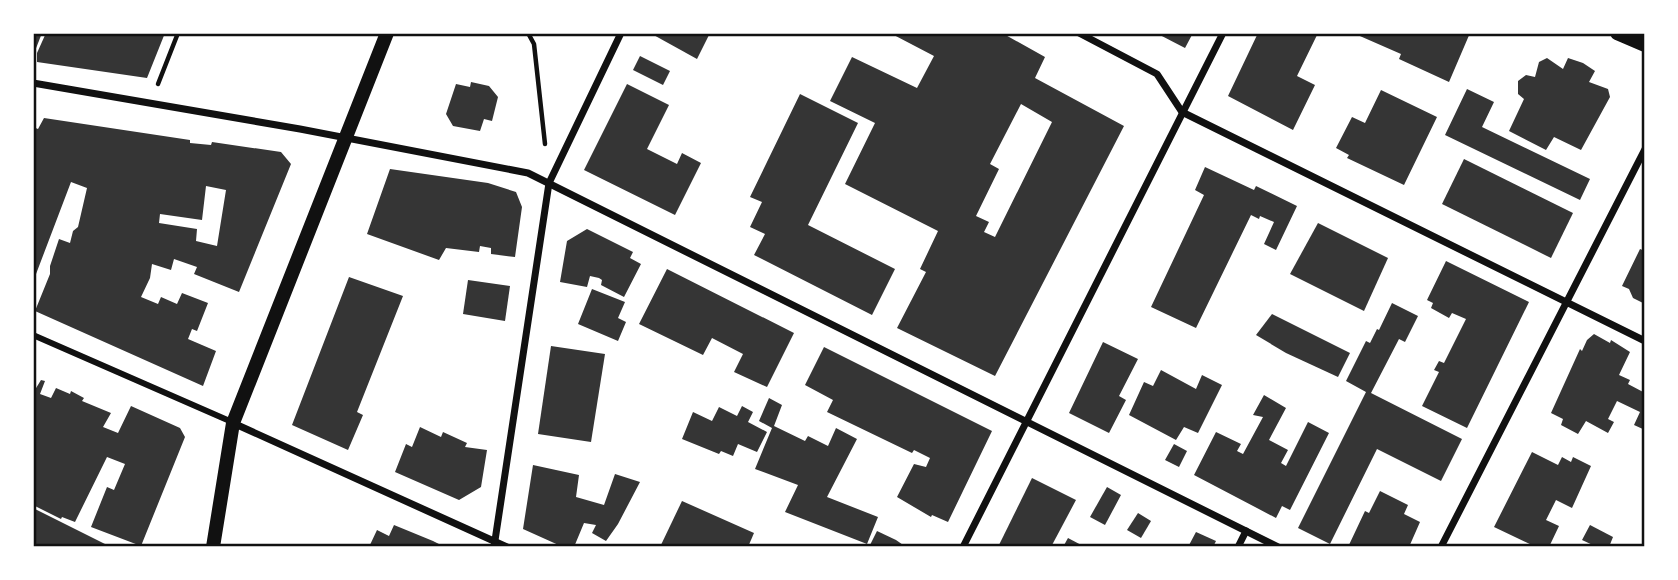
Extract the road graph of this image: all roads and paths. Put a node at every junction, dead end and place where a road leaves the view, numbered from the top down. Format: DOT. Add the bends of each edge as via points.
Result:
graph roads {
  1 [pos="178,33"];
  2 [pos="387,33"];
  3 [pos="528,33"];
  4 [pos="621,33"];
  5 [pos="1079,33"];
  6 [pos="1223,33"];
  7 [pos="1618,33"];
  8 [pos="1645,45"];
  9 [pos="33,83"];
  10 [pos="150,104"];
  11 [pos="1182,112"];
  12 [pos="347,138"];
  13 [pos="1645,149"];
  14 [pos="549,183"];
  15 [pos="1565,301"];
  16 [pos="33,335"];
  17 [pos="1645,341"];
  18 [pos="1025,421"];
  19 [pos="233,423"];
  20 [pos="1246,531"];
  21 [pos="495,544"];
  22 [pos="213,547"];
  23 [pos="507,547"];
  24 [pos="962,547"];
  25 [pos="1238,547"];
  26 [pos="1278,547"];
  27 [pos="1441,547"];
  1 -- 10 [label="path"];
  2 -- 12 [label="main road"];
  3 -- 14 [label="path" via="534,44"];
  4 -- 14 [label="street"];
  5 -- 11 [label="street" via="1157,74"];
  6 -- 11 [label="street"];
  7 -- 8 [label="main road"];
  9 -- 10 [label="street"];
  10 -- 12 [label="street"];
  11 -- 15 [label="street"];
  11 -- 18 [label="street"];
  12 -- 14 [label="street" via="528,173"];
  12 -- 19 [label="main road"];
  13 -- 15 [label="street"];
  14 -- 18 [label="street"];
  14 -- 21 [label="street"];
  15 -- 17 [label="street"];
  15 -- 27 [label="street"];
  16 -- 19 [label="street"];
  18 -- 20 [label="street"];
  18 -- 24 [label="street"];
  19 -- 21 [label="street"];
  19 -- 22 [label="main road"];
  20 -- 25 [label="street"];
  20 -- 26 [label="street"];
  21 -- 23 [label="street"];
}
